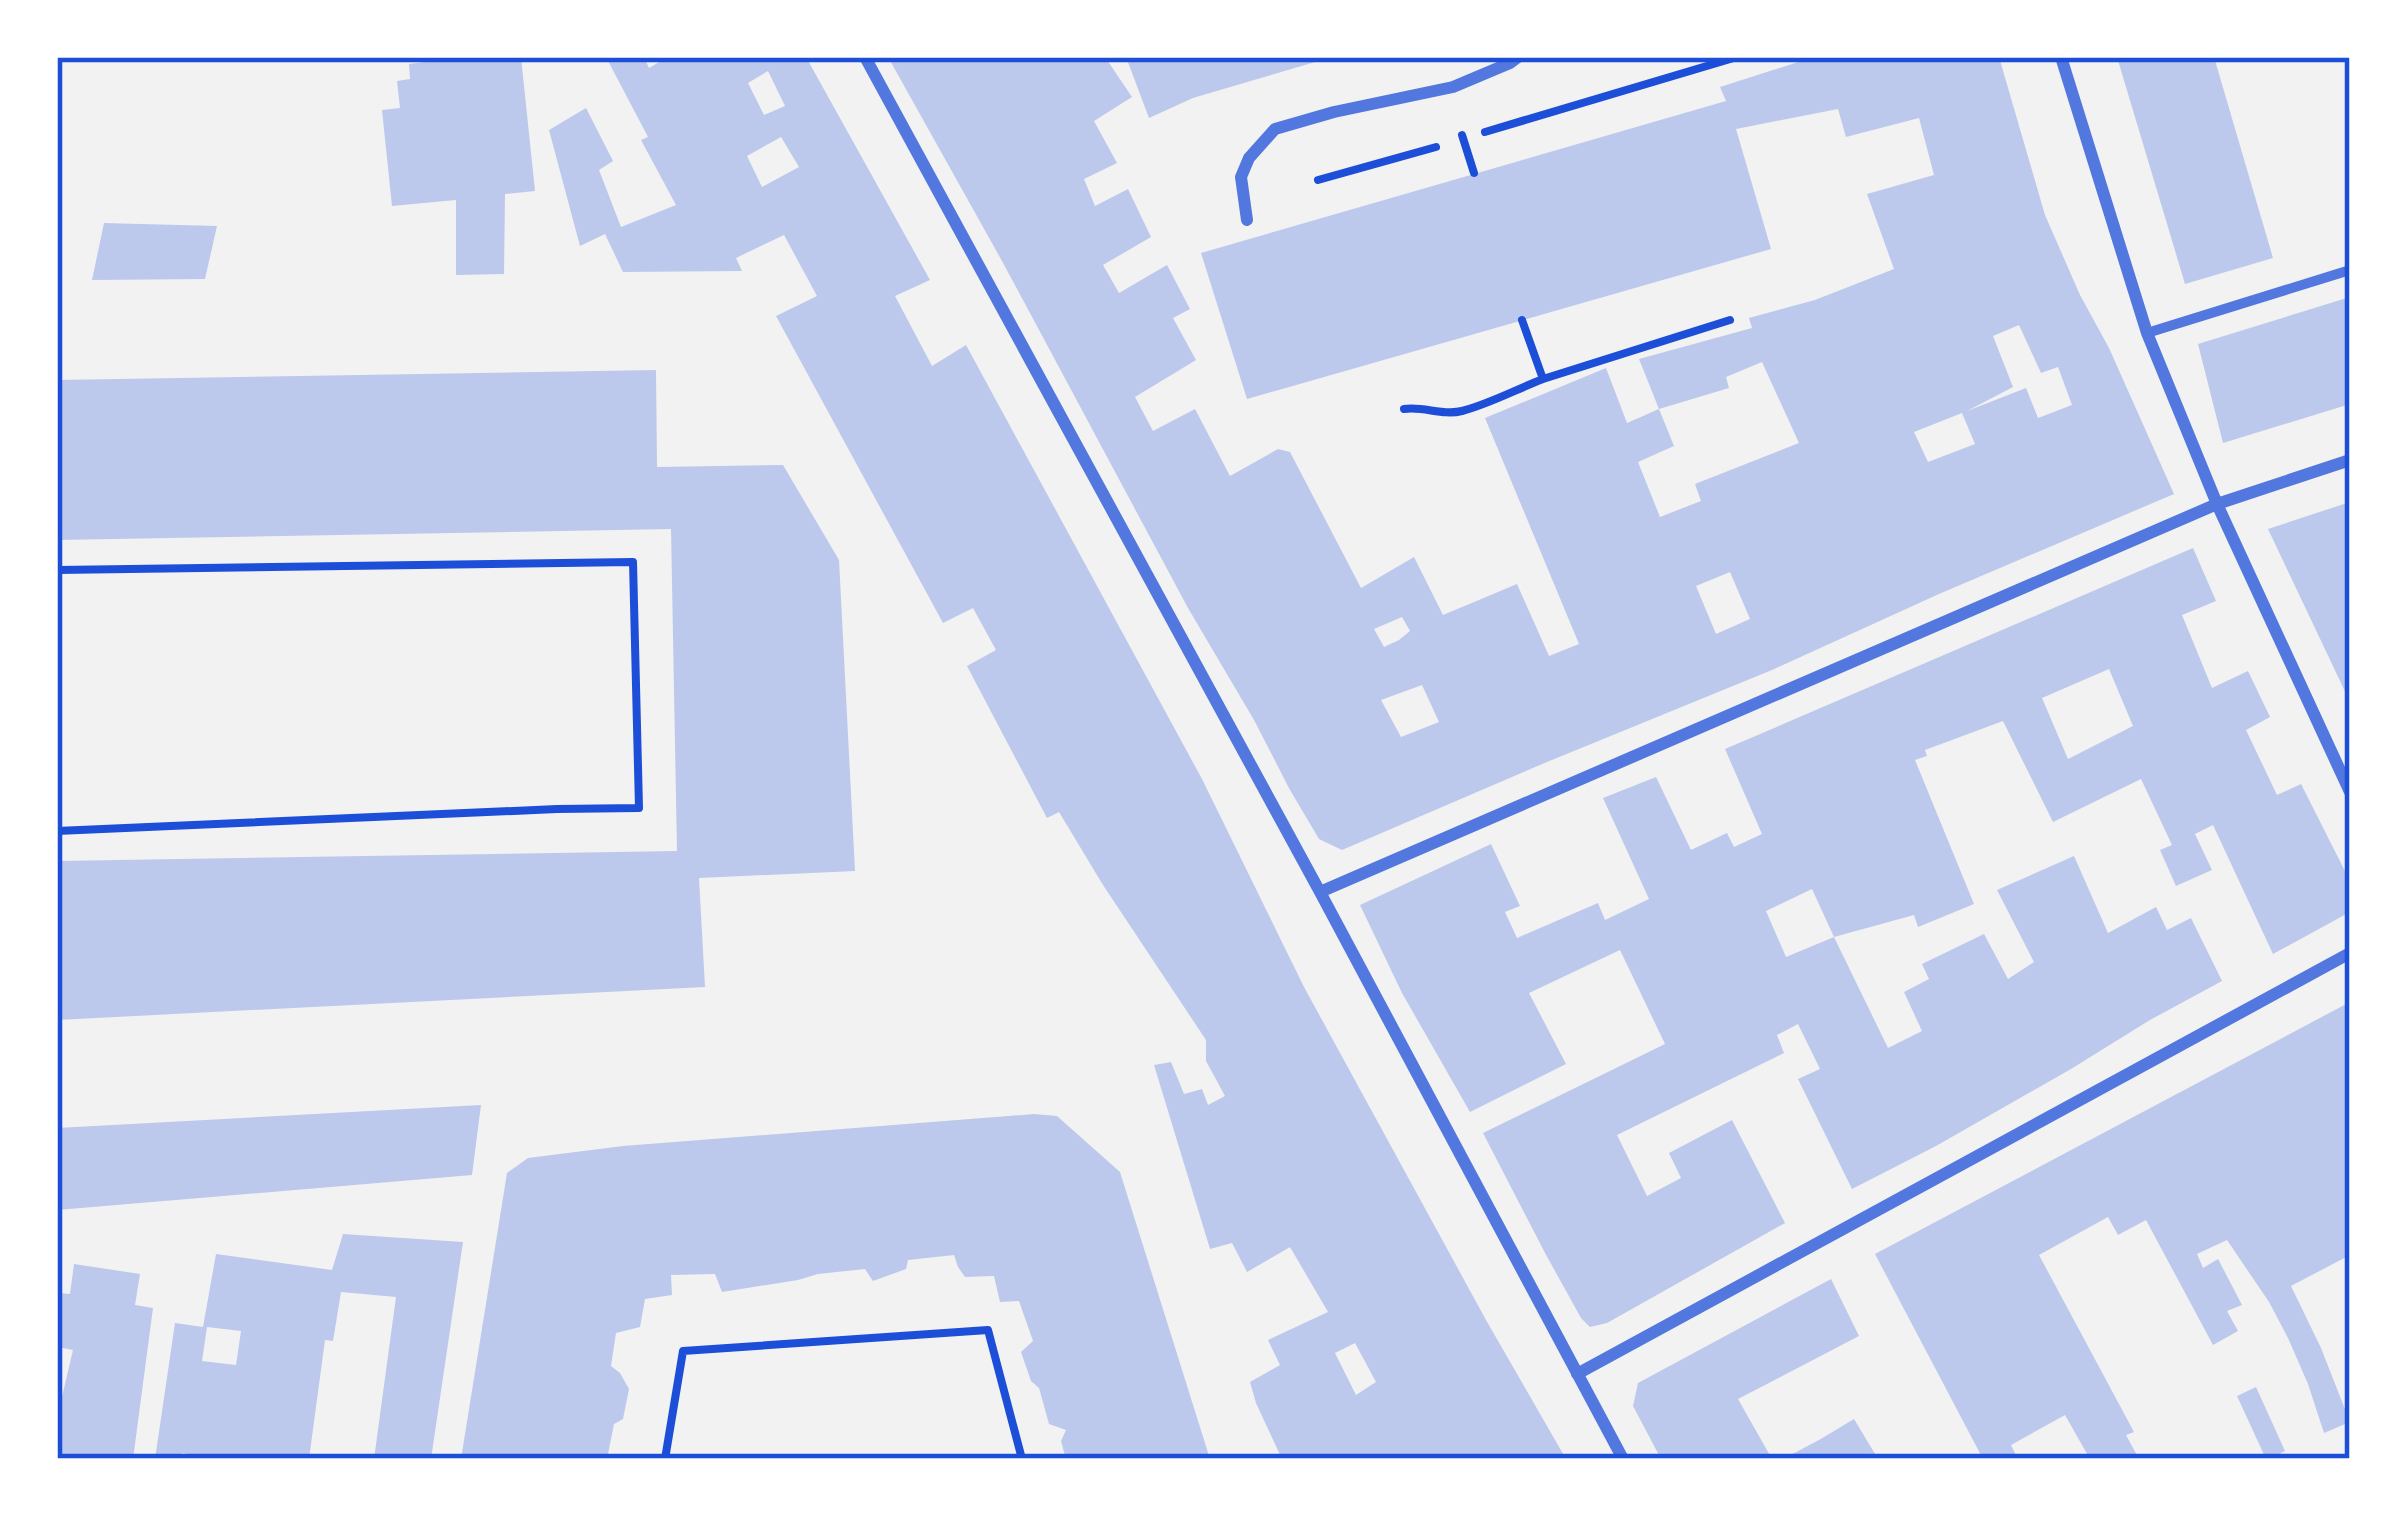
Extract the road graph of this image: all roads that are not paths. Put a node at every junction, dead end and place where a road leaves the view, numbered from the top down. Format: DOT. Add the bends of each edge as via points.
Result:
graph roads {
  1 [pos="865,57"];
  2 [pos="1518,57"];
  3 [pos="2061,57"];
  4 [pos="1247,220"];
  5 [pos="2350,270"];
  6 [pos="2146,333"];
  7 [pos="2350,460"];
  8 [pos="2217,504"];
  9 [pos="2350,792"];
  10 [pos="1320,892"];
  11 [pos="2350,953"];
  12 [pos="1577,1374"];
  13 [pos="1623,1459"];
  1 -- 10 [label="street"];
  2 -- 4 [label="street" via="1453,87 1274,129 1241,177"];
  3 -- 6 [label="street"];
  5 -- 6 [label="street"];
  6 -- 8 [label="street"];
  7 -- 8 [label="street"];
  8 -- 9 [label="street"];
  8 -- 10 [label="street"];
  10 -- 12 [label="street"];
  11 -- 12 [label="street"];
  12 -- 13 [label="street"];
}
